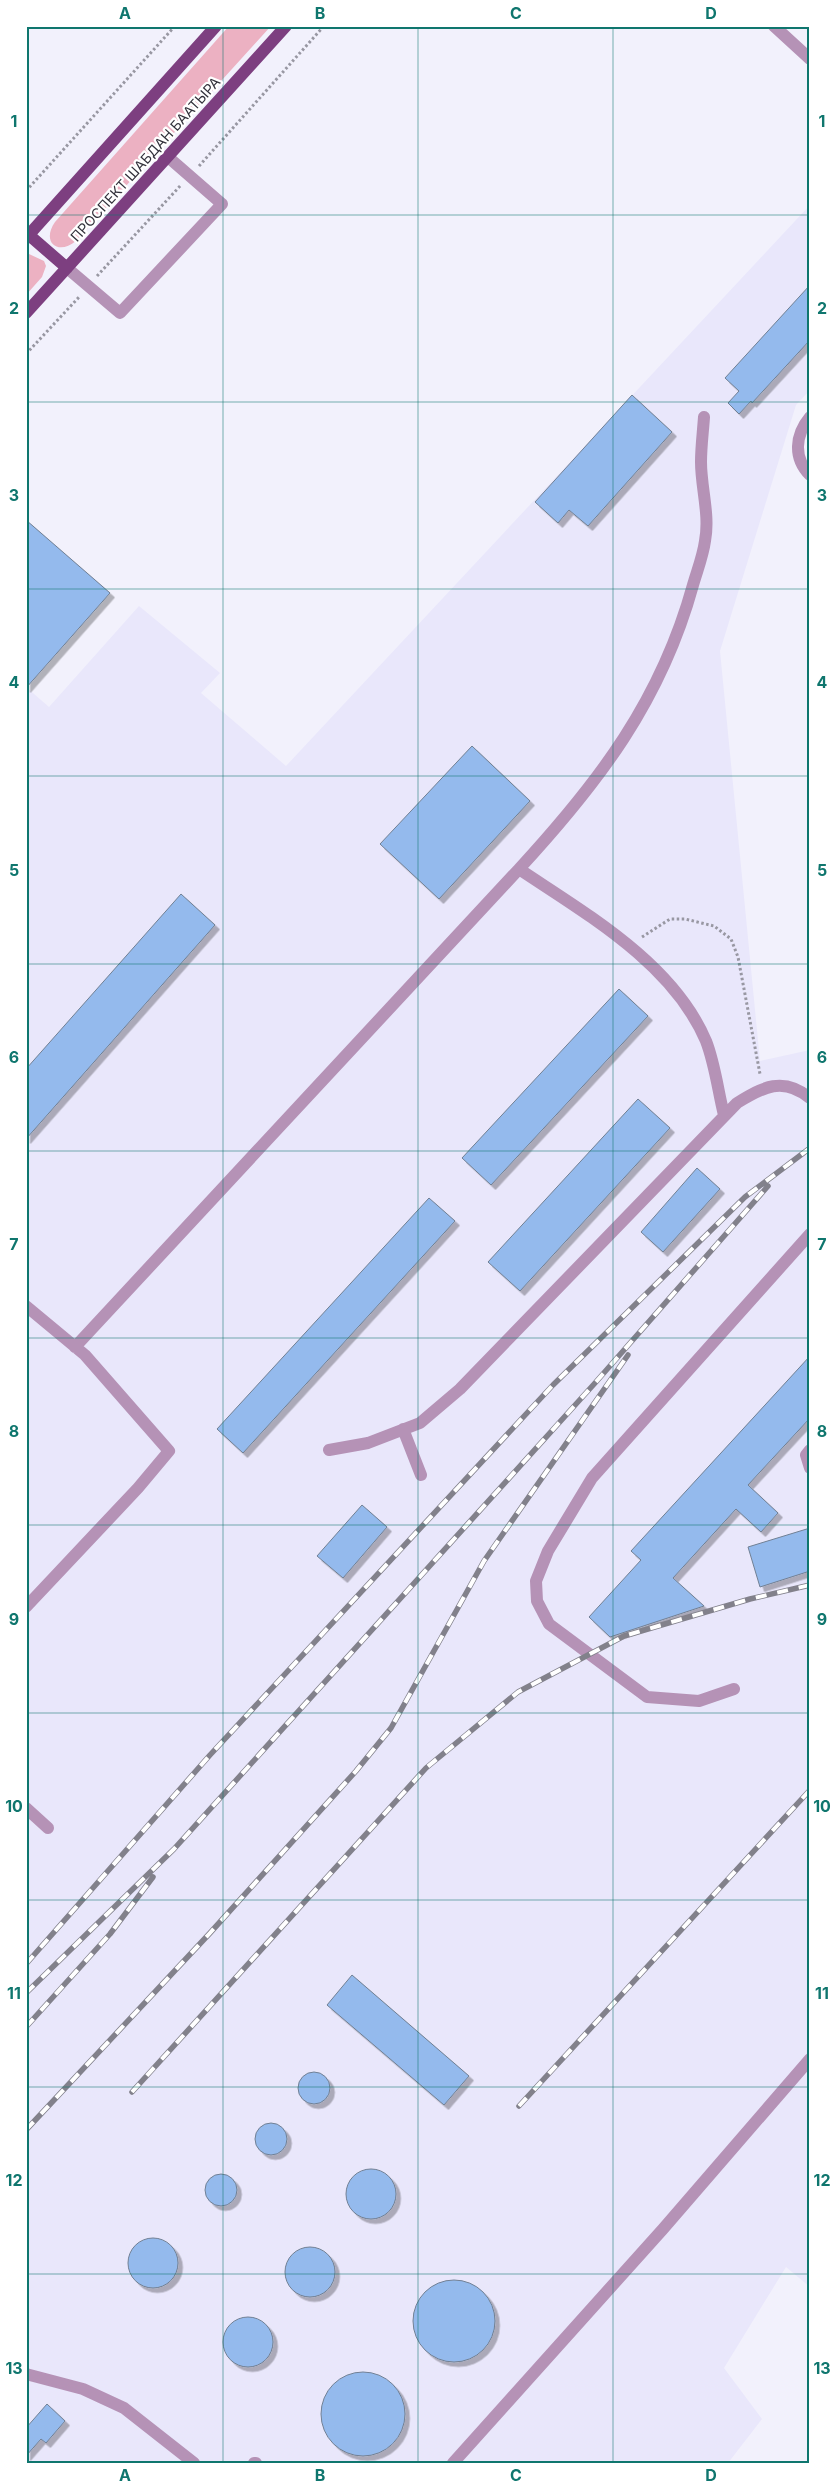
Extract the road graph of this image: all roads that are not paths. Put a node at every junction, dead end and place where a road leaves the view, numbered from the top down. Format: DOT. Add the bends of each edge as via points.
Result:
graph roads {
  1 [pos="216,26"];
  2 [pos="286,26"];
  3 [pos="774,26"];
  4 [pos="810,59"];
  5 [pos="168,157"];
  6 [pos="28,236"];
  7 [pos="67,268"];
  8 [pos="26,313"];
  9 [pos="704,417"];
  10 [pos="810,417"];
  11 [pos="810,475"];
  12 [pos="519,869"];
  13 [pos="810,1098"];
  14 [pos="724,1115"];
  15 [pos="810,1234"];
  16 [pos="26,1306"];
  17 [pos="75,1347"];
  18 [pos="403,1429"];
  19 [pos="328,1450"];
  20 [pos="810,1450"];
  21 [pos="810,1468"];
  22 [pos="421,1475"];
  23 [pos="26,1607"];
  24 [pos="734,1690"];
  25 [pos="26,1808"];
  26 [pos="48,1828"];
  27 [pos="810,2059"];
  28 [pos="26,2374"];
  29 [pos="194,2463"];
  30 [pos="453,2463"];
  1 -- 6 [label="main road"];
  2 -- 5 [label="main road, ПРОСПЕКТ ШАБДАН БААТЫРА"];
  3 -- 4 [label="lane"];
  5 -- 7 [label="main road, ПРОСПЕКТ ШАБДАН БААТЫРА"];
  5 -- 7 [label="lane" via="222,204 120,313"];
  6 -- 7 [label="main road"];
  7 -- 8 [label="main road, ПРОСПЕКТ ШАБДАН БААТЫРА"];
  9 -- 12 [label="lane" via="701,463 706,541 677,639 614,756 561,824"];
  10 -- 11 [label="lane" via="798,437 798,453"];
  12 -- 14 [label="lane" via="594,919 646,960 691,1010 707,1043"];
  12 -- 17 [label="lane"];
  13 -- 14 [label="lane" via="785,1085 762,1087"];
  14 -- 18 [label="lane" via="460,1389 420,1423"];
  15 -- 24 [label="lane" via="592,1478 548,1550 536,1581 537,1601 549,1624 647,1697 699,1701"];
  16 -- 17 [label="lane"];
  17 -- 23 [label="lane" via="170,1451"];
  18 -- 19 [label="lane" via="368,1443"];
  18 -- 22 [label="lane"];
  20 -- 21 [label="lane" via="806,1455"];
  25 -- 26 [label="lane"];
  27 -- 30 [label="lane"];
  28 -- 29 [label="lane" via="83,2389 124,2408"];
}
